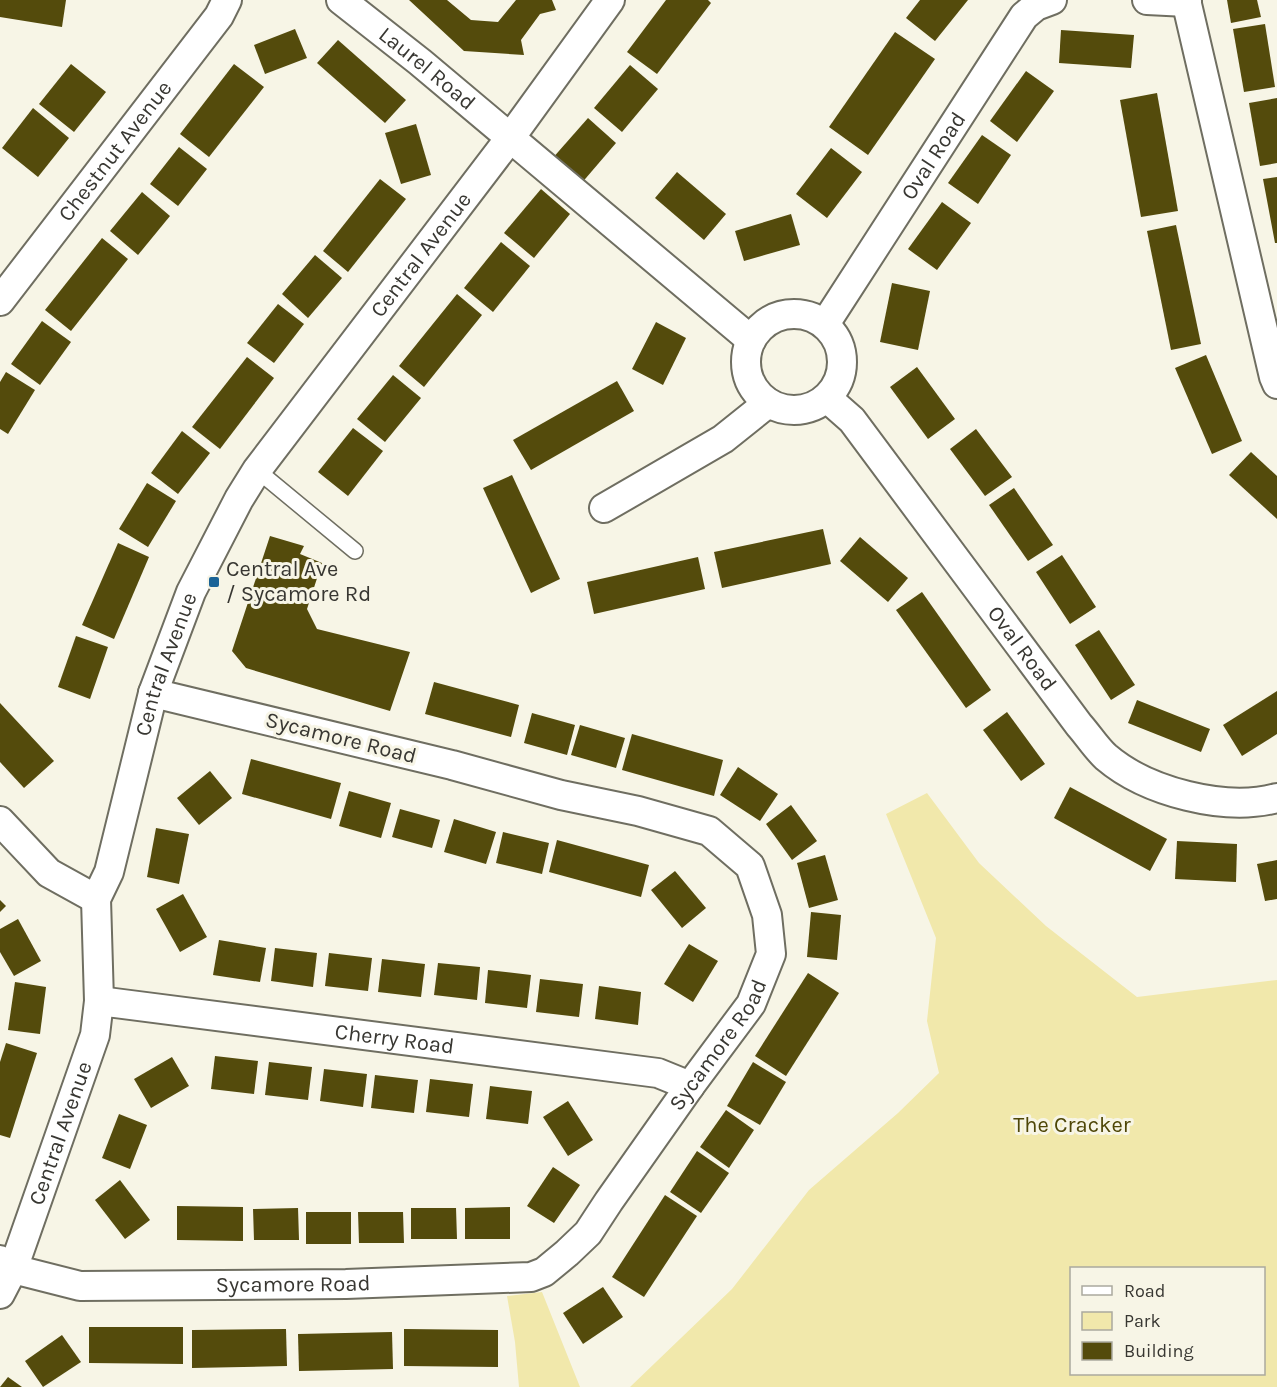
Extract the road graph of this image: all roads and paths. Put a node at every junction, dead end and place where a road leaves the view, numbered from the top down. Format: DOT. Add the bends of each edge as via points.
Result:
graph roads {
  1 [pos="227,0"];
  2 [pos="341,0"];
  3 [pos="1052,0"];
  4 [pos="1147,0"];
  5 [pos="1187,1"];
  6 [pos="602,4"];
  7 [pos="510,138"];
  8 [pos="0,301"];
  9 [pos="825,324"];
  10 [pos="751,340"];
  11 [pos="1277,384"];
  12 [pos="827,398"];
  13 [pos="768,402"];
  14 [pos="257,470"];
  15 [pos="604,508"];
  16 [pos="355,551"];
  17 [pos="153,693"];
  18 [pos="1277,798"];
  19 [pos="0,821"];
  20 [pos="96,900"];
  21 [pos="99,1001"];
  22 [pos="690,1086"];
  23 [pos="4,1274"];
  1 -- 8 [label="street, Chestnut Avenue" via="219,16"];
  2 -- 7 [label="street, Laurel Road"];
  3 -- 9 [label="street, Oval Road" via="1024,16"];
  4 -- 5 [label="street"];
  5 -- 11 [label="street"];
  6 -- 7 [label="street, Central Avenue"];
  7 -- 10 [label="street"];
  7 -- 14 [label="street, Central Avenue"];
  9 -- 10 [label="street" via="806,314 784,314 764,323"];
  9 -- 12 [label="street" via="841,347 842,375"];
  10 -- 13 [label="street" via="746,363 752,385"];
  12 -- 13 [label="street" via="808,408 788,410"];
  12 -- 18 [label="street, Oval Road" via="852,420 1106,756 1159,788 1207,800"];
  13 -- 15 [label="street" via="723,439"];
  14 -- 16 [label="lane"];
  14 -- 17 [label="street, Central Avenue" via="191,592"];
  17 -- 20 [label="street, Central Avenue" via="109,872"];
  17 -- 22 [label="street, Sycamore Road" via="709,831 750,866 767,915 771,954 751,1004"];
  19 -- 20 [label="street" via="49,873"];
  20 -- 21 [label="street, Central Avenue"];
  21 -- 22 [label="street, Cherry Road" via="658,1073"];
  21 -- 23 [label="street, Central Avenue" via="95,1035"];
  22 -- 23 [label="street, Sycamore Road" via="588,1233 544,1272 531,1277 346,1284 80,1286"];
}
